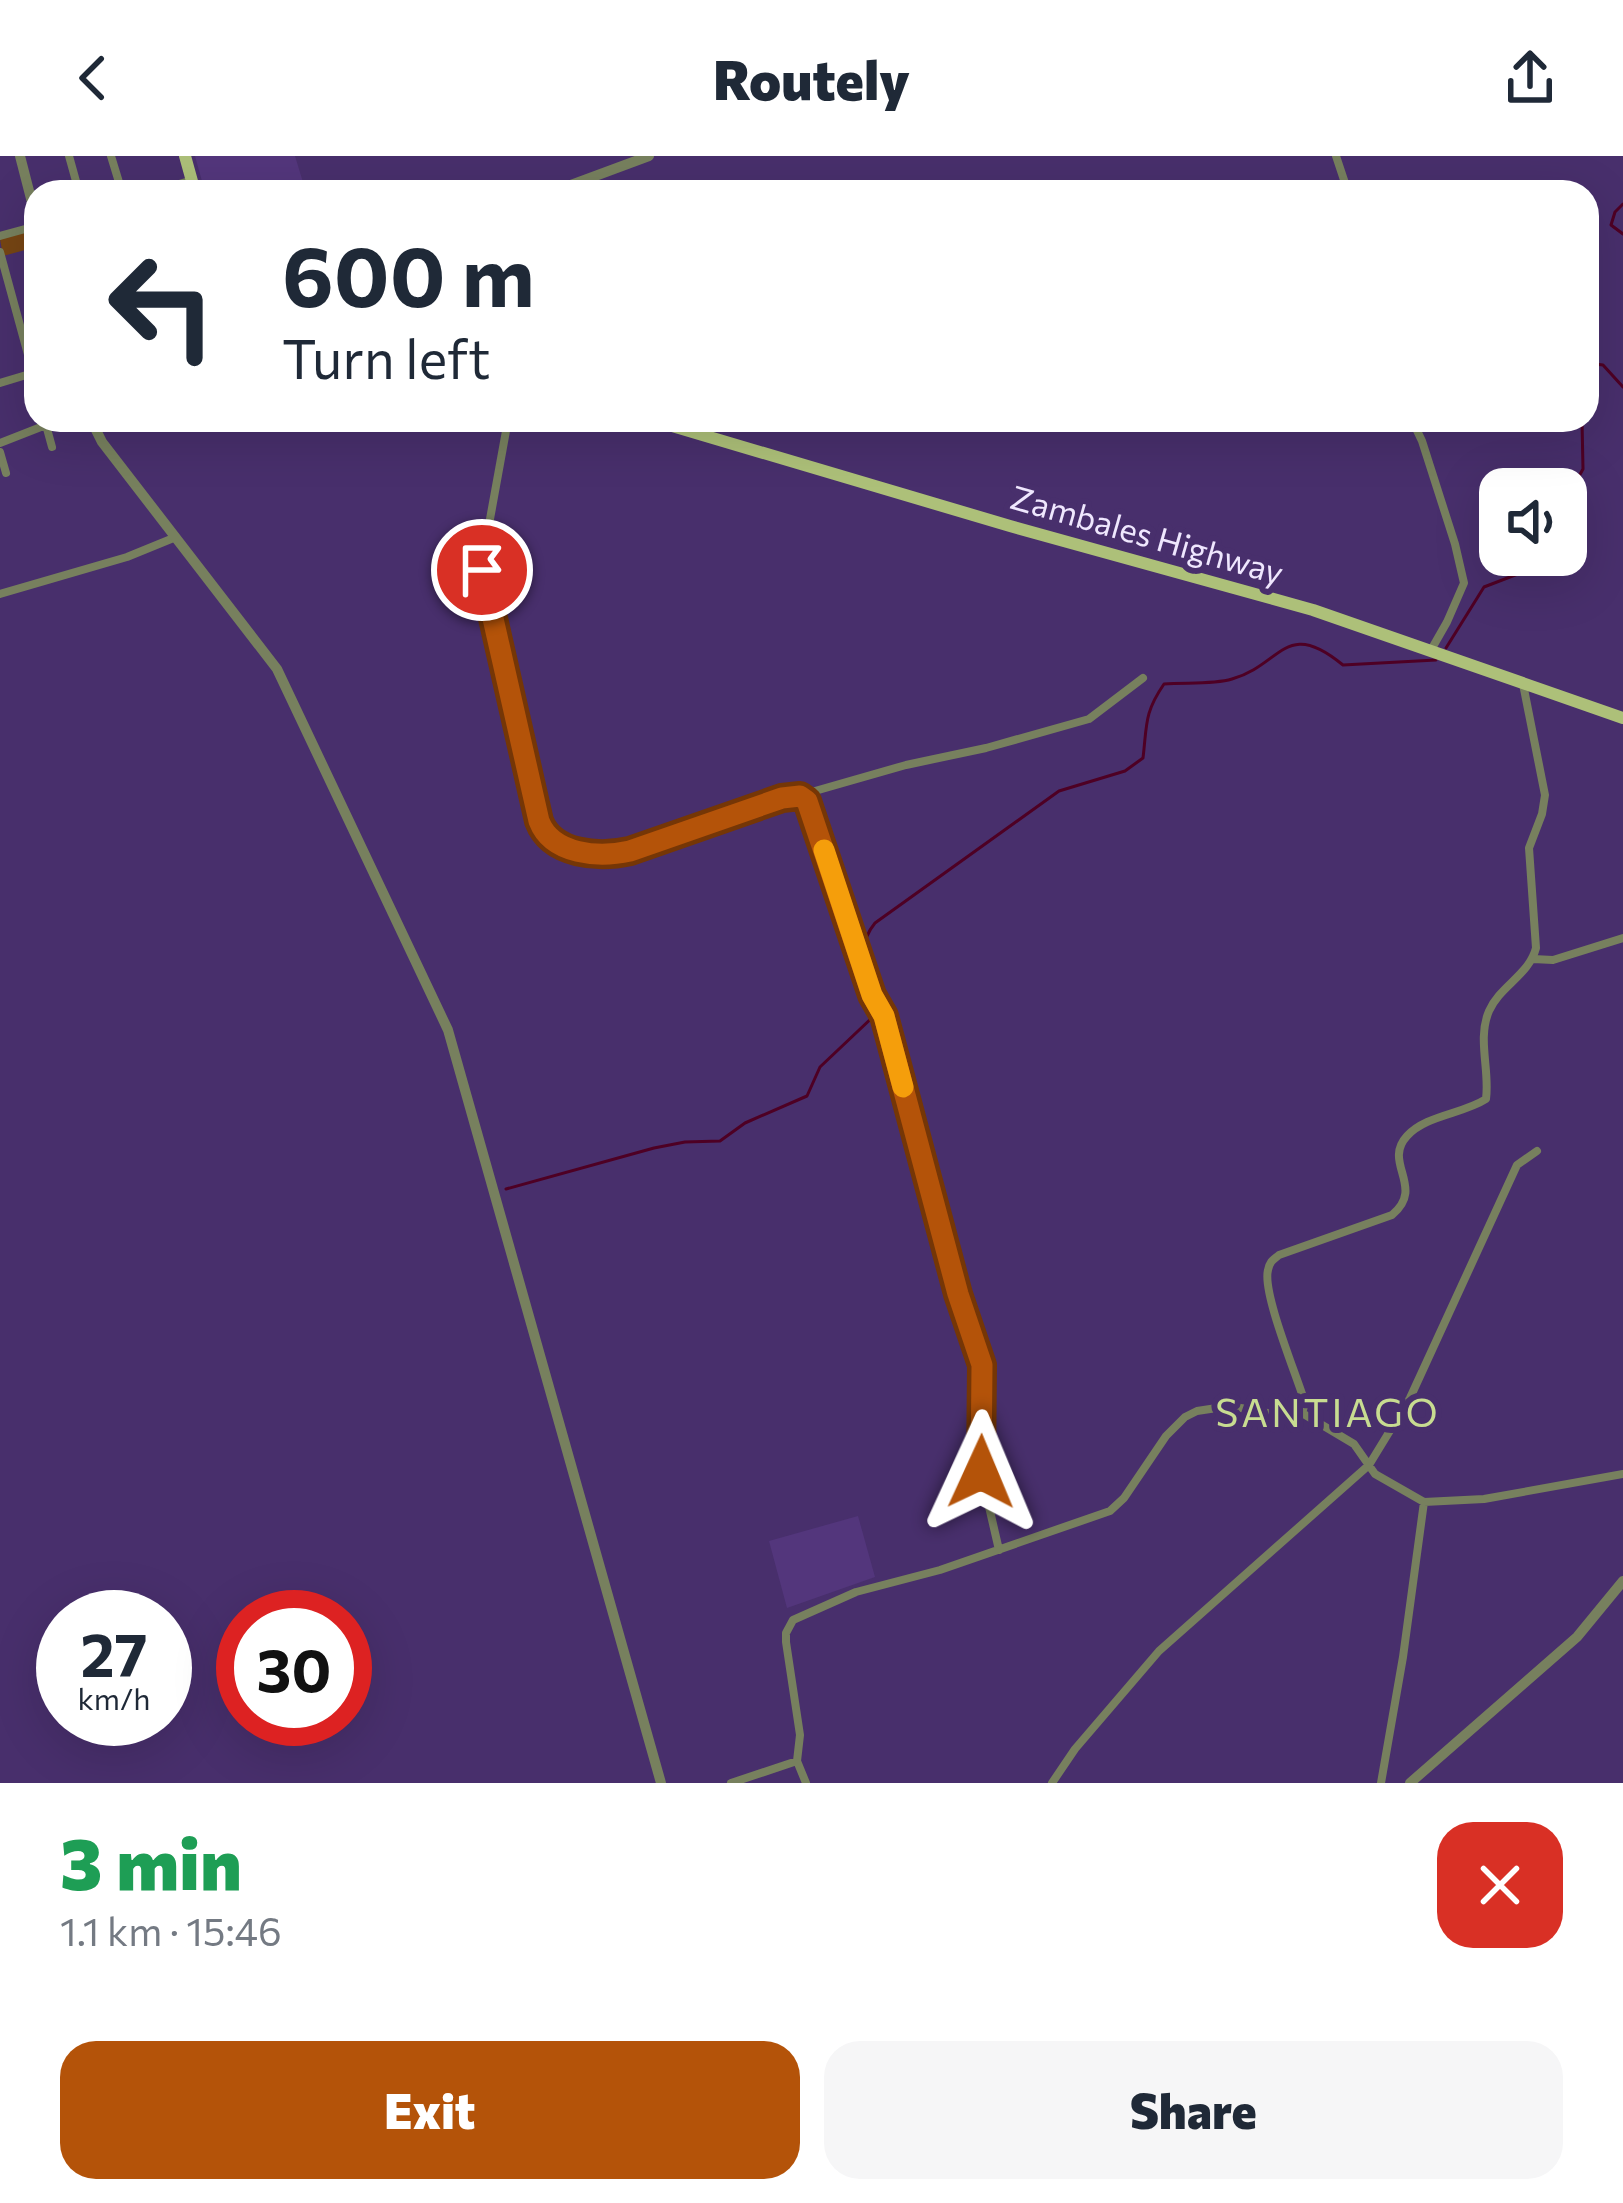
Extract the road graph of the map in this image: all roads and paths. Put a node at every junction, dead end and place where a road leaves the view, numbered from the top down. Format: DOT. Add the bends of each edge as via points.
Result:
graph roads {
  1 [pos="649,156"];
  2 [pos="584,180"];
  3 [pos="0,251"];
  4 [pos="24,334"];
  5 [pos="48,432"];
  6 [pos="97,432"];
  7 [pos="506,432"];
  8 [pos="693,432"];
  9 [pos="1417,432"];
  10 [pos="52,447"];
  11 [pos="0,452"];
  12 [pos="6,472"];
  13 [pos="176,537"];
  14 [pos="0,594"];
  15 [pos="1437,653"];
  16 [pos="1143,678"];
  17 [pos="1522,683"];
  18 [pos="1623,718"];
  19 [pos="800,796"];
  20 [pos="1623,938"];
  21 [pos="1533,959"];
  22 [pos="1537,1151"];
  23 [pos="1302,1413"];
  24 [pos="1369,1465"];
  25 [pos="1623,1474"];
  26 [pos="1424,1502"];
  27 [pos="999,1550"];
  28 [pos="1623,1581"];
  29 [pos="797,1761"];
  30 [pos="661,1783"];
  31 [pos="731,1783"];
  32 [pos="806,1783"];
  33 [pos="1052,1783"];
  34 [pos="1381,1783"];
  35 [pos="1410,1783"];
  1 -- 2 [label="street"];
  3 -- 4 [label="street"];
  5 -- 10 [label="street"];
  6 -- 13 [label="street"];
  7 -- 19 [label="street" via="482,563 545,835 608,856"];
  8 -- 15 [label="main road, Zambales Highway"];
  9 -- 15 [label="street" via="1464,584"];
  11 -- 12 [label="street"];
  13 -- 14 [label="street"];
  13 -- 30 [label="street" via="277,669 448,1030"];
  15 -- 17 [label="main road, Zambales Highway"];
  16 -- 19 [label="street" via="1089,719"];
  17 -- 18 [label="main road, Zambales Highway"];
  17 -- 21 [label="street" via="1545,795 1529,848"];
  19 -- 27 [label="street" via="878,1005 982,1365 981,1472"];
  20 -- 21 [label="street"];
  21 -- 23 [label="street" via="1484,1025 1486,1099 1413,1130 1401,1145 1403,1205 1269,1265"];
  22 -- 24 [label="street" via="1517,1165 1410,1398"];
  23 -- 24 [label="street" via="1354,1444"];
  23 -- 27 [label="street" via="1230,1406 1185,1417 1109,1511"];
  24 -- 26 [label="street"];
  24 -- 33 [label="street" via="1159,1651"];
  25 -- 26 [label="street"];
  26 -- 34 [label="street"];
  27 -- 29 [label="street" via="856,1592 793,1620 786,1642"];
  28 -- 35 [label="street" via="1577,1637"];
  29 -- 31 [label="street"];
  29 -- 32 [label="street"];
}
